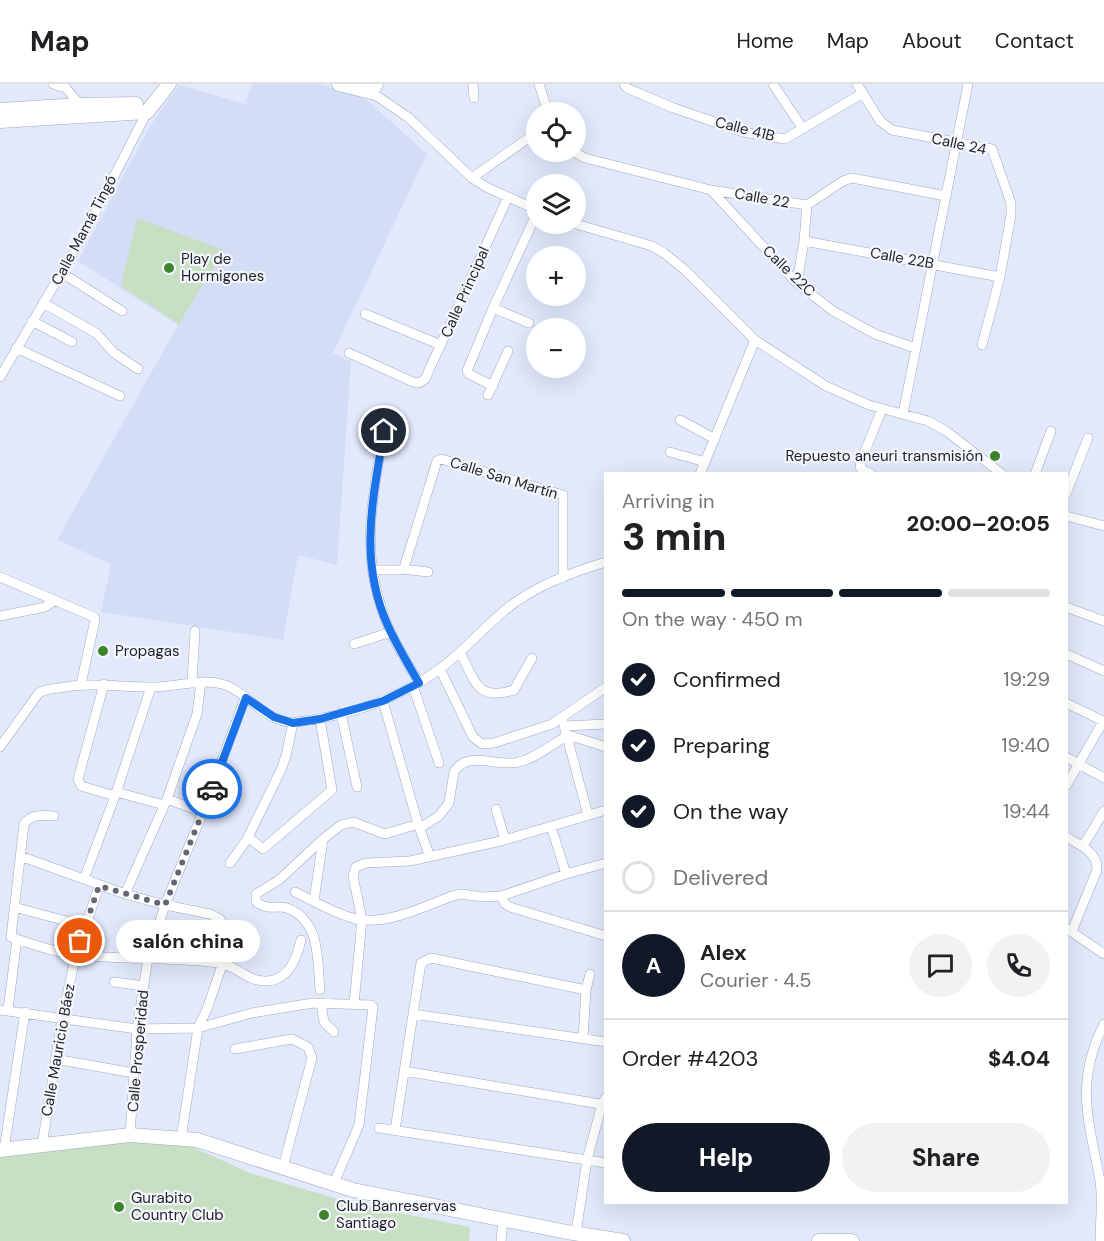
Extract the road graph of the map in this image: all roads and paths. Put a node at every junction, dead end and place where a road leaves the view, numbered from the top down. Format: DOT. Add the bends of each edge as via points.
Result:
graph roads {
  1 [pos="53,84"];
  2 [pos="169,84"];
  3 [pos="339,84"];
  4 [pos="473,84"];
  5 [pos="538,84"];
  6 [pos="624,84"];
  7 [pos="773,84"];
  8 [pos="857,84"];
  9 [pos="968,84"];
  10 [pos="374,88"];
  11 [pos="863,93"];
  12 [pos="474,98"];
  13 [pos="544,102"];
  14 [pos="80,105"];
  15 [pos="150,108"];
  16 [pos="0,110"];
  17 [pos="0,121"];
  18 [pos="802,129"];
  19 [pos="526,140"];
  20 [pos="955,142"];
  21 [pos="586,158"];
  22 [pos="472,178"];
  23 [pos="711,190"];
  24 [pos="946,196"];
  25 [pos="508,197"];
  26 [pos="807,205"];
  27 [pos="526,206"];
  28 [pos="586,227"];
  29 [pos="527,234"];
  30 [pos="804,241"];
  31 [pos="933,264"];
  32 [pos="62,273"];
  33 [pos="1000,277"];
  34 [pos="797,283"];
  35 [pos="43,303"];
  36 [pos="493,309"];
  37 [pos="122,311"];
  38 [pos="365,314"];
  39 [pos="32,321"];
  40 [pos="526,322"];
  41 [pos="755,340"];
  42 [pos="72,342"];
  43 [pos="441,345"];
  44 [pos="982,345"];
  45 [pos="16,348"];
  46 [pos="915,348"];
  47 [pos="508,351"];
  48 [pos="349,353"];
  49 [pos="138,369"];
  50 [pos="0,377"];
  51 [pos="494,386"];
  52 [pos="488,395"];
  53 [pos="120,396"];
  54 [pos="882,409"];
  55 [pos="387,412"];
  56 [pos="903,414"];
  57 [pos="680,420"];
  58 [pos="1051,431"];
  59 [pos="1088,438"];
  60 [pos="715,439"];
  61 [pos="670,452"];
  62 [pos="705,462"];
  63 [pos="701,472"];
  64 [pos="866,472"];
  65 [pos="999,472"];
  66 [pos="1036,472"];
  67 [pos="1068,489"];
  68 [pos="1068,517"];
  69 [pos="1104,526"];
  70 [pos="604,563"];
  71 [pos="403,569"];
  72 [pos="372,570"];
  73 [pos="428,572"];
  74 [pos="0,578"];
  75 [pos="563,578"];
  76 [pos="54,601"];
  77 [pos="1068,608"];
  78 [pos="0,615"];
  79 [pos="1104,621"];
  80 [pos="195,631"];
  81 [pos="391,632"];
  82 [pos="354,644"];
  83 [pos="459,652"];
  84 [pos="1068,655"];
  85 [pos="532,658"];
  86 [pos="440,669"];
  87 [pos="1104,671"];
  88 [pos="197,683"];
  89 [pos="81,684"];
  90 [pos="104,684"];
  91 [pos="416,685"];
  92 [pos="151,687"];
  93 [pos="604,689"];
  94 [pos="246,698"];
  95 [pos="383,701"];
  96 [pos="1068,704"];
  97 [pos="341,713"];
  98 [pos="320,719"];
  99 [pos="1103,721"];
  100 [pos="293,723"];
  101 [pos="604,724"];
  102 [pos="565,726"];
  103 [pos="604,746"];
  104 [pos="0,747"];
  105 [pos="1068,758"];
  106 [pos="439,763"];
  107 [pos="1079,765"];
  108 [pos="1104,778"];
  109 [pos="1068,783"];
  110 [pos="357,787"];
  111 [pos="116,794"];
  112 [pos="165,802"];
  113 [pos="496,809"];
  114 [pos="604,811"];
  115 [pos="1104,811"];
  116 [pos="203,812"];
  117 [pos="588,815"];
  118 [pos="54,816"];
  119 [pos="419,826"];
  120 [pos="551,826"];
  121 [pos="248,838"];
  122 [pos="1068,838"];
  123 [pos="323,839"];
  124 [pos="505,840"];
  125 [pos="1083,846"];
  126 [pos="20,856"];
  127 [pos="430,857"];
  128 [pos="230,863"];
  129 [pos="604,864"];
  130 [pos="566,874"];
  131 [pos="84,879"];
  132 [pos="99,886"];
  133 [pos="295,892"];
  134 [pos="124,894"];
  135 [pos="501,896"];
  136 [pos="314,901"];
  137 [pos="165,905"];
  138 [pos="14,907"];
  139 [pos="362,920"];
  140 [pos="85,926"];
  141 [pos="1069,929"];
  142 [pos="604,935"];
  143 [pos="14,938"];
  144 [pos="301,940"];
  145 [pos="1104,954"];
  146 [pos="75,955"];
  147 [pos="297,956"];
  148 [pos="317,957"];
  149 [pos="148,958"];
  150 [pos="223,963"];
  151 [pos="590,974"];
  152 [pos="114,982"];
  153 [pos="144,986"];
  154 [pos="320,990"];
  155 [pos="586,990"];
  156 [pos="321,1003"];
  157 [pos="354,1004"];
  158 [pos="4,1010"];
  159 [pos="25,1012"];
  160 [pos="413,1014"];
  161 [pos="62,1018"];
  162 [pos="1104,1024"];
  163 [pos="198,1028"];
  164 [pos="137,1029"];
  165 [pos="334,1032"];
  166 [pos="583,1038"];
  167 [pos="604,1042"];
  168 [pos="235,1049"];
  169 [pos="55,1059"];
  170 [pos="404,1071"];
  171 [pos="134,1073"];
  172 [pos="604,1102"];
  173 [pos="379,1128"];
  174 [pos="395,1130"];
  175 [pos="130,1135"];
  176 [pos="181,1139"];
  177 [pos="42,1146"];
  178 [pos="2,1150"];
  179 [pos="1099,1158"];
  180 [pos="587,1160"];
  181 [pos="604,1163"];
  182 [pos="283,1167"];
  183 [pos="334,1184"];
  184 [pos="503,1219"];
  185 [pos="570,1235"];
  186 [pos="501,1241"];
  187 [pos="623,1241"];
  188 [pos="819,1241"];
  189 [pos="852,1241"];
  190 [pos="1100,1241"];
  1 -- 14 [label="street" via="66,88"];
  2 -- 15 [label="street, Calle Mamá Tingó"];
  3 -- 10 [label="street"];
  4 -- 12 [label="street"];
  5 -- 13 [label="street"];
  6 -- 18 [label="street, Calle 41B" via="671,107 743,132 785,139"];
  7 -- 18 [label="street"];
  8 -- 11 [label="street, Calle 24"];
  9 -- 20 [label="street"];
  10 -- 22 [label="street"];
  11 -- 18 [label="street, Calle 41B"];
  11 -- 20 [label="street, Calle 24" via="880,121 892,130"];
  14 -- 15 [label="street"];
  14 -- 16 [label="street"];
  15 -- 17 [label="street"];
  15 -- 32 [label="street, Calle Mamá Tingó"];
  19 -- 22 [label="street"];
  20 -- 24 [label="street"];
  20 -- 33 [label="street, Calle 24" via="992,149 1011,204"];
  21 -- 23 [label="street, Calle 22"];
  22 -- 25 [label="street"];
  23 -- 26 [label="street, Calle 22"];
  23 -- 34 [label="street, Calle 22C"];
  24 -- 26 [label="street, Calle 22" via="852,178"];
  24 -- 31 [label="street"];
  25 -- 27 [label="street"];
  25 -- 43 [label="street, Calle Principal"];
  26 -- 30 [label="street"];
  28 -- 41 [label="street" via="664,253"];
  29 -- 36 [label="street"];
  30 -- 31 [label="street, Calle 22B"];
  30 -- 34 [label="street"];
  31 -- 33 [label="street, Calle 22B"];
  31 -- 46 [label="street"];
  32 -- 35 [label="street, Calle Mamá Tingó"];
  32 -- 37 [label="street"];
  33 -- 44 [label="street, Calle 24"];
  34 -- 46 [label="street, Calle 22C" via="832,310 875,334"];
  35 -- 39 [label="street, Calle Mamá Tingó"];
  35 -- 49 [label="street" via="96,333 114,353"];
  36 -- 40 [label="street"];
  36 -- 51 [label="street" via="467,372"];
  38 -- 43 [label="street"];
  39 -- 42 [label="street"];
  39 -- 45 [label="street, Calle Mamá Tingó"];
  41 -- 54 [label="street" via="826,386"];
  41 -- 60 [label="street"];
  43 -- 48 [label="street, Calle Principal" via="425,379 419,382"];
  45 -- 50 [label="street, Calle Mamá Tingó"];
  45 -- 53 [label="street"];
  46 -- 56 [label="street"];
  47 -- 51 [label="street"];
  51 -- 52 [label="street"];
  54 -- 56 [label="street"];
  54 -- 64 [label="street" via="861,461 860,467"];
  55 -- 72 [label="street" via="370,519"];
  56 -- 65 [label="street" via="946,431"];
  57 -- 60 [label="street"];
  58 -- 66 [label="street"];
  59 -- 67 [label="street"];
  60 -- 62 [label="street"];
  61 -- 62 [label="street"];
  62 -- 63 [label="street"];
  68 -- 69 [label="street"];
  70 -- 75 [label="street"];
  71 -- 72 [label="street"];
  71 -- 73 [label="street"];
  71 -- 75 [label="street, Calle San Martín" via="437,461 441,459 563,495"];
  72 -- 81 [label="street"];
  74 -- 76 [label="street"];
  75 -- 83 [label="street" via="505,609"];
  76 -- 78 [label="street" via="45,607"];
  76 -- 89 [label="street" via="95,618"];
  77 -- 79 [label="street"];
  80 -- 88 [label="street"];
  81 -- 82 [label="street"];
  81 -- 91 [label="street"];
  83 -- 85 [label="street" via="478,687 494,694 514,690"];
  83 -- 86 [label="street"];
  84 -- 87 [label="street"];
  86 -- 91 [label="street"];
  86 -- 102 [label="street" via="473,737 482,744"];
  88 -- 92 [label="street"];
  88 -- 94 [label="street" via="225,684"];
  88 -- 112 [label="street" via="197,714"];
  89 -- 90 [label="street"];
  89 -- 104 [label="street" via="38,694"];
  90 -- 92 [label="street"];
  90 -- 111 [label="street" via="78,779 81,786"];
  91 -- 95 [label="street"];
  91 -- 106 [label="street"];
  92 -- 111 [label="street"];
  93 -- 102 [label="street"];
  94 -- 100 [label="street" via="274,717"];
  94 -- 116 [label="street, Calle Prosperidad"];
  95 -- 97 [label="street"];
  95 -- 119 [label="street"];
  96 -- 99 [label="street"];
  97 -- 98 [label="street"];
  97 -- 110 [label="street"];
  98 -- 100 [label="street"];
  98 -- 121 [label="street" via="332,791 264,849"];
  99 -- 107 [label="street"];
  100 -- 121 [label="street" via="284,763"];
  101 -- 102 [label="street"];
  102 -- 103 [label="street"];
  102 -- 117 [label="street"];
  102 -- 119 [label="street" via="530,758 498,764 472,760 459,765 453,772 449,803 439,816"];
  105 -- 107 [label="street"];
  107 -- 108 [label="street"];
  107 -- 109 [label="street"];
  111 -- 112 [label="street"];
  111 -- 131 [label="street"];
  112 -- 116 [label="street"];
  112 -- 134 [label="street"];
  113 -- 124 [label="street"];
  114 -- 117 [label="street"];
  115 -- 125 [label="street"];
  116 -- 137 [label="street, Calle Prosperidad"];
  117 -- 120 [label="street"];
  118 -- 126 [label="street" via="36,815 25,822"];
  119 -- 123 [label="street" via="386,834 353,822 341,825"];
  119 -- 127 [label="street"];
  120 -- 124 [label="street"];
  120 -- 130 [label="street"];
  121 -- 128 [label="street"];
  122 -- 125 [label="street"];
  123 -- 136 [label="street"];
  123 -- 148 [label="street" via="279,880 256,894 256,902 267,907 285,907 310,925"];
  124 -- 127 [label="street"];
  125 -- 141 [label="street" via="1095,856 1097,870"];
  126 -- 131 [label="street"];
  126 -- 138 [label="street"];
  127 -- 139 [label="street" via="356,867 353,876"];
  129 -- 130 [label="street"];
  130 -- 135 [label="street"];
  131 -- 132 [label="street"];
  132 -- 134 [label="street"];
  132 -- 140 [label="street, Calle Mauricio Báez"];
  133 -- 136 [label="street"];
  134 -- 137 [label="street"];
  135 -- 139 [label="street" via="461,894 396,916"];
  135 -- 142 [label="street" via="510,907"];
  136 -- 139 [label="street"];
  137 -- 149 [label="street, Calle Prosperidad"];
  137 -- 150 [label="street" via="220,919 229,934"];
  138 -- 140 [label="street"];
  138 -- 143 [label="street"];
  139 -- 157 [label="street"];
  140 -- 146 [label="street, Calle Mauricio Báez"];
  141 -- 145 [label="street"];
  143 -- 146 [label="street"];
  143 -- 158 [label="street"];
  144 -- 147 [label="street"];
  146 -- 149 [label="street"];
  146 -- 161 [label="street, Calle Mauricio Báez"];
  147 -- 148 [label="street"];
  147 -- 150 [label="street" via="292,967 267,982"];
  148 -- 154 [label="street"];
  149 -- 150 [label="street"];
  149 -- 153 [label="street, Calle Prosperidad"];
  150 -- 163 [label="street"];
  151 -- 155 [label="street"];
  152 -- 153 [label="street"];
  153 -- 164 [label="street, Calle Prosperidad"];
  155 -- 160 [label="street" via="431,958 422,963"];
  155 -- 166 [label="street"];
  156 -- 157 [label="street"];
  156 -- 163 [label="street" via="252,1013"];
  156 -- 165 [label="street" via="324,1022"];
  157 -- 183 [label="street" via="372,1005 372,1018 359,1125"];
  158 -- 159 [label="street"];
  159 -- 161 [label="street"];
  159 -- 178 [label="street"];
  160 -- 166 [label="street"];
  160 -- 170 [label="street"];
  161 -- 164 [label="street"];
  161 -- 169 [label="street, Calle Mauricio Báez"];
  162 -- 179 [label="street" via="1089,1060 1085,1101"];
  163 -- 164 [label="street"];
  163 -- 176 [label="street"];
  164 -- 171 [label="street, Calle Prosperidad"];
  166 -- 167 [label="street"];
  168 -- 182 [label="street" via="292,1039 308,1047 312,1058"];
  169 -- 171 [label="street"];
  169 -- 177 [label="street, Calle Mauricio Báez"];
  170 -- 172 [label="street"];
  170 -- 174 [label="street"];
  171 -- 175 [label="street, Calle Prosperidad"];
  172 -- 180 [label="street"];
  173 -- 174 [label="street"];
  174 -- 180 [label="street"];
  175 -- 176 [label="street"];
  175 -- 177 [label="street"];
  176 -- 182 [label="street" via="196,1140"];
  177 -- 178 [label="street"];
  179 -- 190 [label="street"];
  180 -- 181 [label="street"];
  180 -- 185 [label="street"];
  182 -- 183 [label="street"];
  183 -- 184 [label="street"];
  184 -- 185 [label="street"];
  184 -- 186 [label="street"];
  185 -- 187 [label="street"];
  188 -- 189 [label="street"];
}
